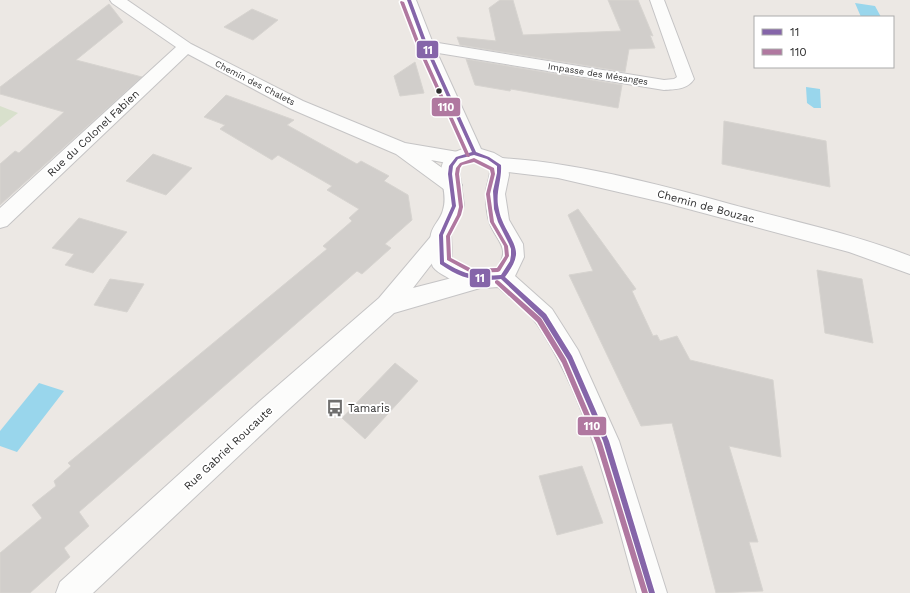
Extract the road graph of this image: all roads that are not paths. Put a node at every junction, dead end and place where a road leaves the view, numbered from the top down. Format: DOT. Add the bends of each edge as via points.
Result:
graph roads {
  1 [pos="117,0"];
  2 [pos="409,0"];
  3 [pos="656,0"];
  4 [pos="426,46"];
  5 [pos="186,47"];
  6 [pos="402,149"];
  7 [pos="466,155"];
  8 [pos="498,165"];
  9 [pos="452,185"];
  10 [pos="0,220"];
  11 [pos="440,240"];
  12 [pos="910,265"];
  13 [pos="491,278"];
  14 [pos="387,305"];
  15 [pos="71,593"];
  16 [pos="652,593"];
  1 -- 5 [label="street, Chemin des Chalets"];
  2 -- 4 [label="street"];
  3 -- 4 [label="street, Impasse des Mésanges" via="686,79 678,84 664,85"];
  4 -- 7 [label="street"];
  5 -- 6 [label="street, Chemin des Chalets" via="297,105"];
  5 -- 10 [label="street, Rue du Colonel Fabien"];
  6 -- 7 [label="street, Chemin des Chalets"];
  6 -- 9 [label="street, Chemin des Chalets"];
  7 -- 8 [label="street, Chemin des Chalets" via="488,158"];
  7 -- 9 [label="street" via="453,162 450,167"];
  8 -- 12 [label="street, Chemin de Bouzac" via="526,166 568,173 680,198 884,254"];
  8 -- 13 [label="street" via="500,175 495,194 499,221 513,244 514,257 510,268"];
  9 -- 11 [label="street" via="454,208"];
  11 -- 13 [label="street" via="442,262 461,276"];
  11 -- 14 [label="street, Rue Gabriel Roucaute"];
  13 -- 14 [label="street, Rue Gabriel Roucaute"];
  13 -- 16 [label="street" via="544,316 570,358 606,441"];
  14 -- 15 [label="street, Rue Gabriel Roucaute"];
}
